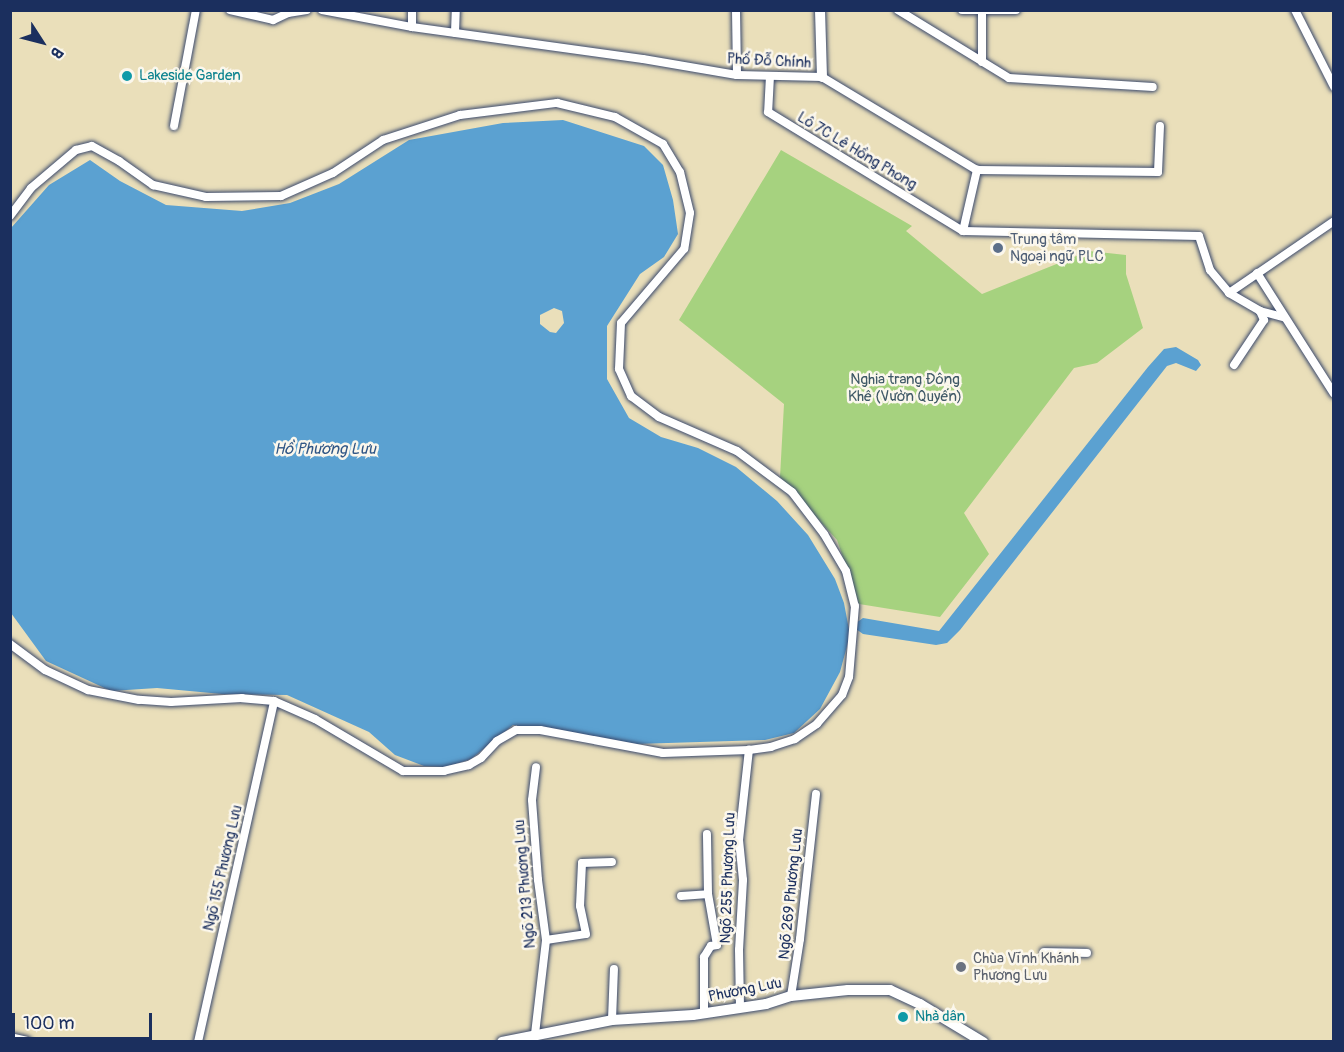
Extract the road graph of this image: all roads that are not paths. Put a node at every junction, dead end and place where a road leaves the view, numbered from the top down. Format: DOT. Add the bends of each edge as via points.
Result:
graph roads {
  1 [pos="196,10"];
  2 [pos="230,10"];
  3 [pos="307,10"];
  4 [pos="322,10"];
  5 [pos="412,10"];
  6 [pos="456,10"];
  7 [pos="736,10"];
  8 [pos="820,10"];
  9 [pos="898,10"];
  10 [pos="962,10"];
  11 [pos="1016,10"];
  12 [pos="1295,10"];
  13 [pos="982,11"];
  14 [pos="288,12"];
  15 [pos="366,15"];
  16 [pos="412,27"];
  17 [pos="455,33"];
  18 [pos="982,62"];
  19 [pos="737,75"];
  20 [pos="770,76"];
  21 [pos="822,77"];
  22 [pos="1153,87"];
  23 [pos="1334,87"];
  24 [pos="174,126"];
  25 [pos="1160,126"];
  26 [pos="977,170"];
  27 [pos="10,216"];
  28 [pos="1334,221"];
  29 [pos="963,231"];
  30 [pos="1257,273"];
  31 [pos="1229,293"];
  32 [pos="1260,311"];
  33 [pos="1283,317"];
  34 [pos="1234,365"];
  35 [pos="1334,394"];
  36 [pos="10,644"];
  37 [pos="274,701"];
  38 [pos="749,750"];
  39 [pos="536,767"];
  40 [pos="816,794"];
  41 [pos="708,834"];
  42 [pos="612,862"];
  43 [pos="708,894"];
  44 [pos="681,896"];
  45 [pos="546,940"];
  46 [pos="1044,952"];
  47 [pos="1088,953"];
  48 [pos="614,969"];
  49 [pos="791,996"];
  50 [pos="740,1007"];
  51 [pos="704,1014"];
  52 [pos="612,1020"];
  53 [pos="535,1034"];
  54 [pos="10,1038"];
  55 [pos="27,1041"];
  56 [pos="198,1041"];
  57 [pos="502,1041"];
  58 [pos="983,1041"];
  1 -- 24 [label="street"];
  2 -- 14 [label="street" via="273,20"];
  3 -- 14 [label="street"];
  4 -- 15 [label="street, Phố Đỗ Chính"];
  5 -- 16 [label="street"];
  6 -- 17 [label="street"];
  7 -- 19 [label="street"];
  8 -- 21 [label="street"];
  9 -- 18 [label="street"];
  10 -- 13 [label="street"];
  11 -- 13 [label="street"];
  12 -- 23 [label="street"];
  13 -- 18 [label="street"];
  15 -- 16 [label="street, Phố Đỗ Chính"];
  16 -- 17 [label="street, Phố Đỗ Chính"];
  17 -- 19 [label="street, Phố Đỗ Chính"];
  18 -- 22 [label="street" via="1009,78"];
  19 -- 20 [label="street, Phố Đỗ Chính"];
  20 -- 21 [label="street, Phố Đỗ Chính"];
  20 -- 29 [label="street, Lô 7C Lê Hồng Phong" via="768,112"];
  21 -- 26 [label="street, Phố Đỗ Chính"];
  25 -- 26 [label="street" via="1158,172"];
  26 -- 29 [label="street"];
  27 -- 38 [label="street" via="31,188 76,150 92,146 153,185 206,197 281,195 333,173 383,140 460,115 557,103 615,117 663,144 680,172 690,213 684,249 621,323 619,369 631,396 659,417 737,452 792,492 846,571 855,606 849,677 842,695 801,736"];
  28 -- 30 [label="street"];
  29 -- 31 [label="street" via="1199,236 1210,270"];
  30 -- 31 [label="street"];
  30 -- 33 [label="street"];
  31 -- 32 [label="street"];
  32 -- 33 [label="street"];
  32 -- 34 [label="street" via="1264,320 1261,328"];
  33 -- 35 [label="street"];
  36 -- 37 [label="street" via="65,681 113,696 171,702 242,698"];
  37 -- 38 [label="street" via="315,719 403,771 444,771 469,765 516,730 540,730 663,753"];
  37 -- 56 [label="street, Ngõ 155 Phương Lưu"];
  38 -- 50 [label="street, Ngõ 255 Phương Lưu" via="739,840 743,880"];
  39 -- 45 [label="street, Ngõ 213 Phương Lưu" via="532,800"];
  40 -- 49 [label="street, Ngõ 269 Phương Lưu"];
  41 -- 43 [label="street"];
  42 -- 45 [label="street" via="582,864 580,906 586,934"];
  43 -- 44 [label="street"];
  43 -- 51 [label="street" via="717,945 711,946 704,957"];
  45 -- 53 [label="street, Ngõ 213 Phương Lưu"];
  46 -- 47 [label="street"];
  48 -- 52 [label="street"];
  49 -- 50 [label="street, Phương Lưu"];
  49 -- 58 [label="street, Phương Lưu" via="840,990 890,990"];
  50 -- 51 [label="street, Phương Lưu"];
  51 -- 52 [label="street, Phương Lưu"];
  52 -- 53 [label="street, Phương Lưu"];
  53 -- 57 [label="street, Phương Lưu"];
  54 -- 55 [label="street"];
}
